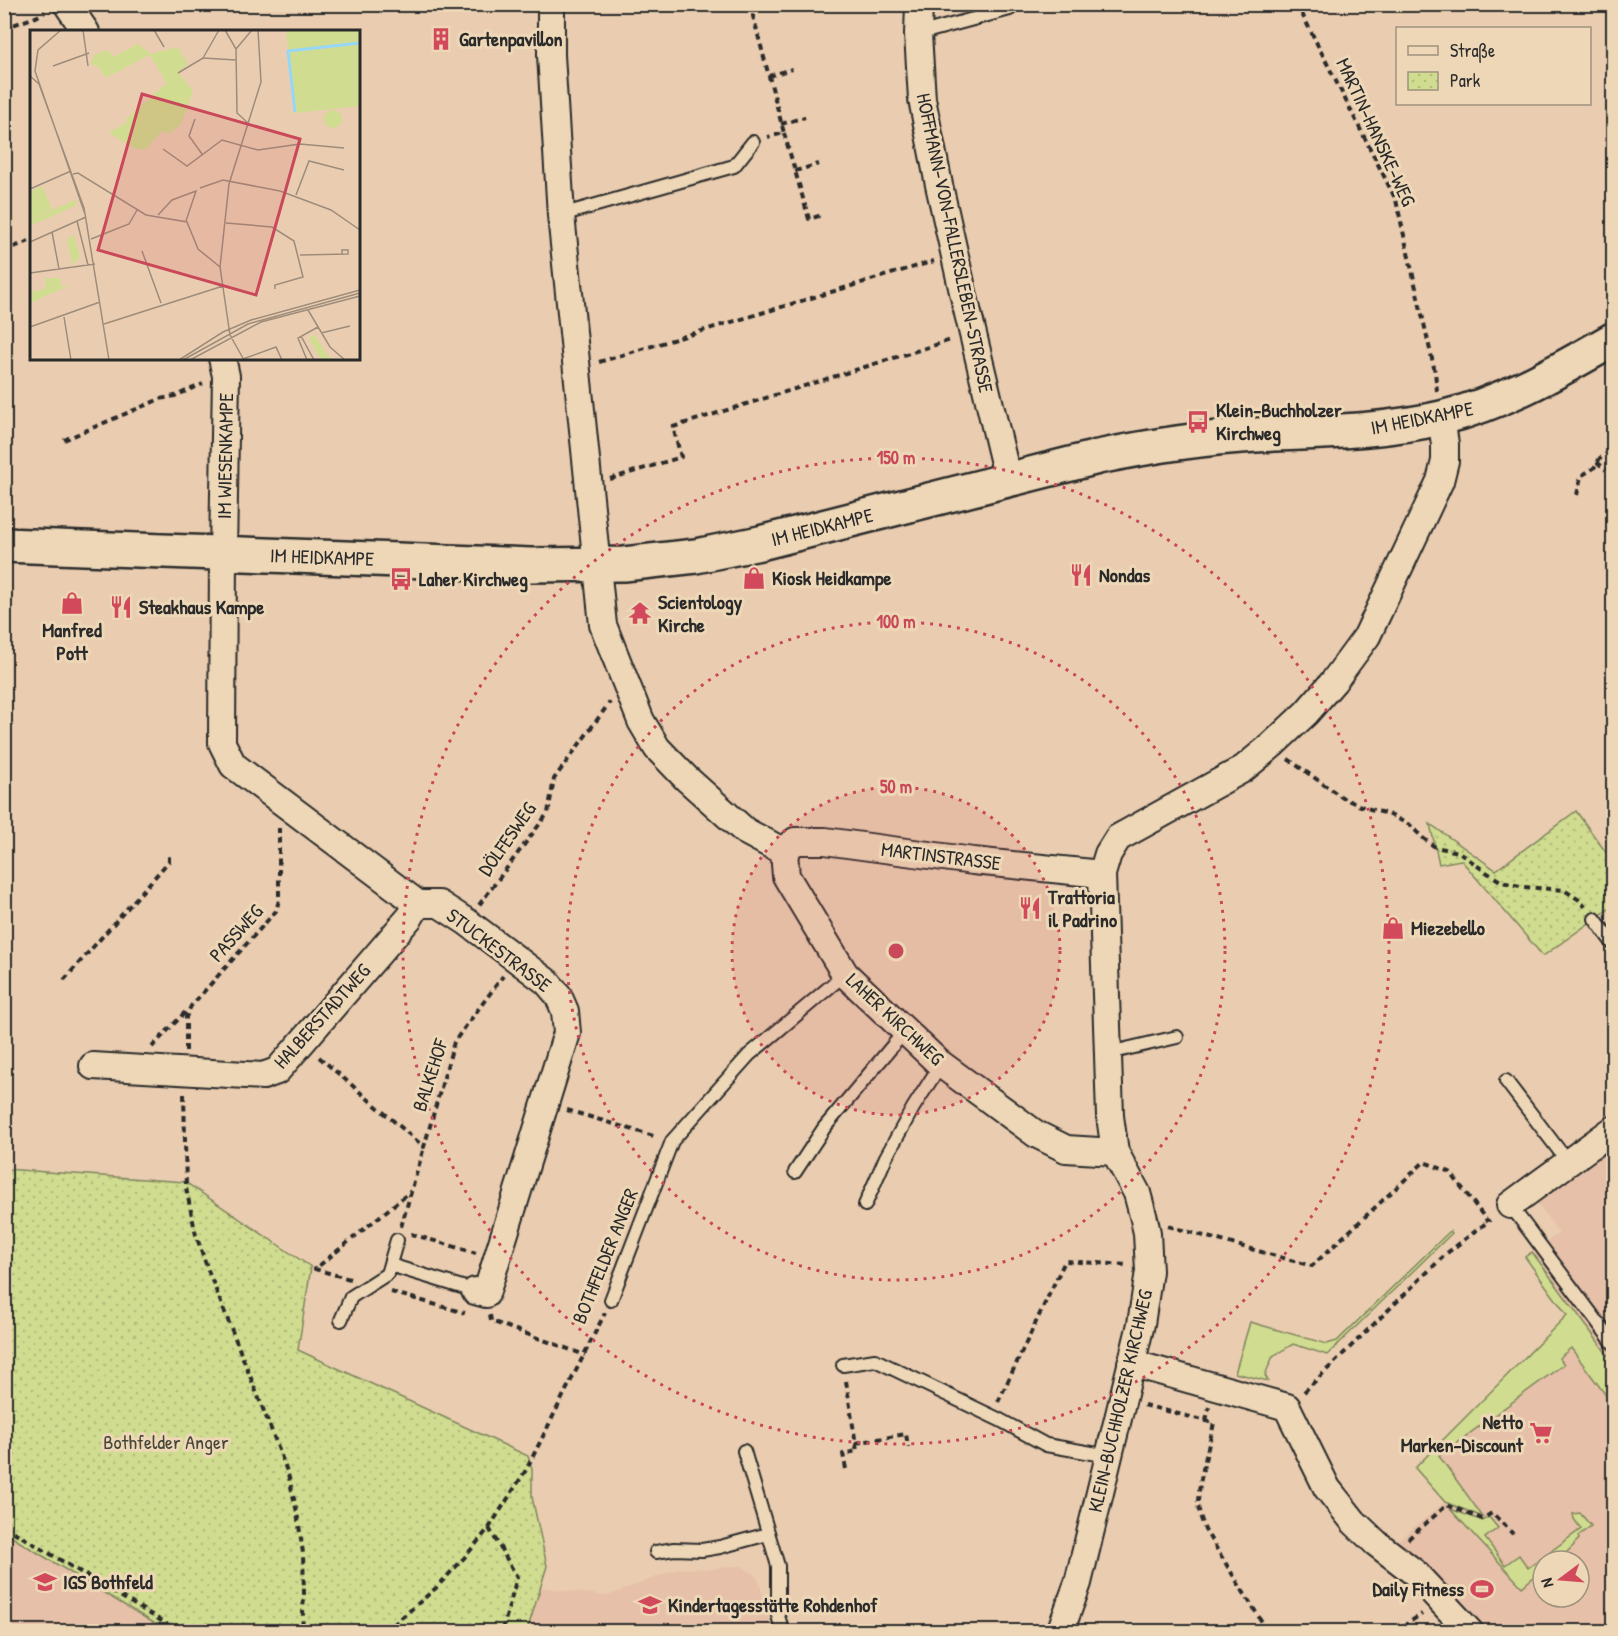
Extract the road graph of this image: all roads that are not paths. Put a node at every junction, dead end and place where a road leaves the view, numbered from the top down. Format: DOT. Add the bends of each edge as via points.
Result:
graph roads {
  1 [pos="551,4"];
  2 [pos="919,4"];
  3 [pos="59,7"];
  4 [pos="1010,9"];
  5 [pos="84,30"];
  6 [pos="918,34"];
  7 [pos="753,142"];
  8 [pos="561,215"];
  9 [pos="1614,339"];
  10 [pos="224,367"];
  11 [pos="1441,418"];
  12 [pos="1008,480"];
  13 [pos="4,545"];
  14 [pos="223,554"];
  15 [pos="596,565"];
  16 [pos="784,852"];
  17 [pos="1102,874"];
  18 [pos="418,904"];
  19 [pos="1595,919"];
  20 [pos="1614,945"];
  21 [pos="845,974"];
  22 [pos="905,1031"];
  23 [pos="1177,1037"];
  24 [pos="1109,1053"];
  25 [pos="941,1064"];
  26 [pos="93,1066"];
  27 [pos="1506,1081"];
  28 [pos="1614,1129"];
  29 [pos="1115,1152"];
  30 [pos="1568,1162"];
  31 [pos="795,1172"];
  32 [pos="865,1205"];
  33 [pos="1510,1205"];
  34 [pos="398,1235"];
  35 [pos="390,1265"];
  36 [pos="481,1292"];
  37 [pos="612,1300"];
  38 [pos="341,1320"];
  39 [pos="1614,1344"];
  40 [pos="1131,1363"];
  41 [pos="843,1365"];
  42 [pos="744,1451"];
  43 [pos="1109,1456"];
  44 [pos="768,1534"];
  45 [pos="656,1552"];
  46 [pos="783,1632"];
  47 [pos="1060,1632"];
  48 [pos="1470,1632"];
  1 -- 8 [label="street"];
  2 -- 6 [label="street, HOFFMANN-VON-FALLERSLEBEN-STRASSE"];
  3 -- 5 [label="street"];
  4 -- 6 [label="lane"];
  6 -- 12 [label="street, HOFFMANN-VON-FALLERSLEBEN-STRASSE" via="922,99"];
  7 -- 8 [label="lane" via="734,166"];
  8 -- 15 [label="street"];
  9 -- 11 [label="street, IM HEIDKAMPE" via="1536,383 1485,405"];
  10 -- 14 [label="street, IM WIESENKAMPE"];
  11 -- 12 [label="street, IM HEIDKAMPE" via="1348,431 1193,440 1110,454"];
  11 -- 17 [label="street, KLEIN-BUCHHOLZER KIRCHWEG" via="1445,461 1440,481 1367,636 1334,681 1272,746 1243,769 1118,838"];
  12 -- 15 [label="street, IM HEIDKAMPE" via="760,543 696,556"];
  13 -- 14 [label="street, IM HEIDKAMPE"];
  14 -- 15 [label="street, IM HEIDKAMPE"];
  14 -- 18 [label="street, STUCKESTRASSE" via="222,743 233,765"];
  15 -- 16 [label="street" via="603,625 641,721 657,748 745,831"];
  16 -- 17 [label="street, MARTINSTRASSE" via="795,841 825,841"];
  16 -- 21 [label="street, LAHER KIRCHWEG" via="786,876"];
  17 -- 24 [label="street, KLEIN-BUCHHOLZER KIRCHWEG"];
  18 -- 26 [label="street, HALBERSTADTWEG" via="276,1071 263,1076"];
  18 -- 36 [label="street, STUCKESTRASSE" via="439,904 467,922 547,982 565,1011 567,1033 546,1104 497,1259"];
  19 -- 20 [label="lane"];
  21 -- 22 [label="street, LAHER KIRCHWEG"];
  21 -- 37 [label="lane, BOTHFELDER ANGER" via="749,1055 672,1141"];
  22 -- 25 [label="street, LAHER KIRCHWEG"];
  22 -- 31 [label="lane" via="824,1128"];
  23 -- 24 [label="lane"];
  24 -- 29 [label="street, KLEIN-BUCHHOLZER KIRCHWEG"];
  25 -- 29 [label="street, LAHER KIRCHWEG" via="1036,1134 1066,1149"];
  25 -- 32 [label="lane" via="913,1108"];
  27 -- 30 [label="lane"];
  28 -- 30 [label="street"];
  29 -- 40 [label="street, KLEIN-BUCHHOLZER KIRCHWEG" via="1137,1193 1147,1233 1149,1266"];
  30 -- 33 [label="street"];
  33 -- 39 [label="lane"];
  34 -- 35 [label="lane"];
  35 -- 36 [label="lane"];
  35 -- 38 [label="lane" via="387,1274 351,1297"];
  40 -- 43 [label="street, KLEIN-BUCHHOLZER KIRCHWEG"];
  40 -- 48 [label="street" via="1287,1407 1327,1488 1354,1522 1415,1573"];
  41 -- 43 [label="lane" via="875,1360 1046,1445"];
  42 -- 44 [label="lane"];
  43 -- 47 [label="street, KLEIN-BUCHHOLZER KIRCHWEG" via="1078,1583"];
  44 -- 45 [label="lane" via="702,1550"];
  44 -- 46 [label="lane" via="778,1566 778,1616"];
}
